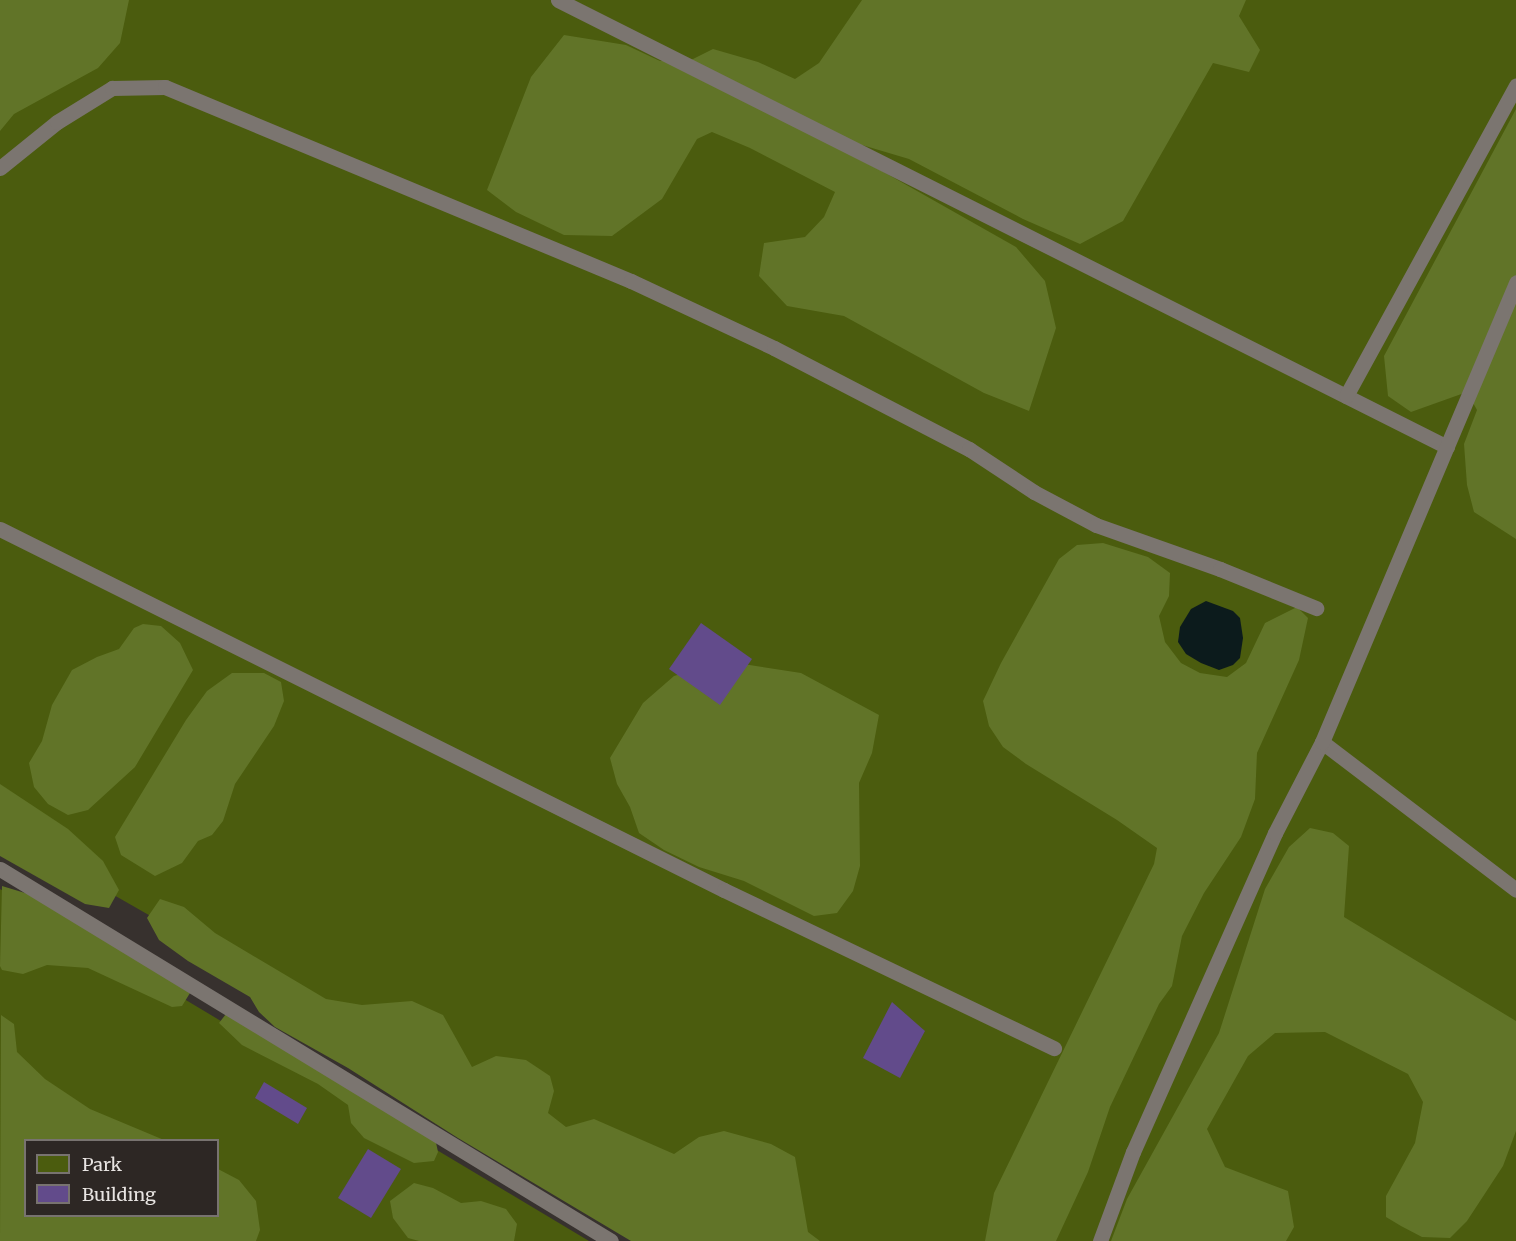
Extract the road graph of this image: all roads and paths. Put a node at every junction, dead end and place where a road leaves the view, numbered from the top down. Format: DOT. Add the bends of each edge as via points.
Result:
graph roads {
  1 [pos="558,0"];
  2 [pos="1516,85"];
  3 [pos="0,168"];
  4 [pos="1516,282"];
  5 [pos="1346,396"];
  6 [pos="1447,447"];
  7 [pos="0,529"];
  8 [pos="1316,609"];
  9 [pos="1322,742"];
  10 [pos="0,869"];
  11 [pos="1516,890"];
  12 [pos="1054,1048"];
  13 [pos="611,1241"];
  14 [pos="1100,1241"];
  1 -- 5 [label="lane"];
  2 -- 5 [label="lane"];
  3 -- 8 [label="lane" via="57,122 112,87 165,87 631,280 774,348 969,449 1034,492 1096,525 1220,569"];
  4 -- 6 [label="lane"];
  5 -- 6 [label="lane"];
  6 -- 9 [label="lane"];
  7 -- 12 [label="lane" via="724,890"];
  9 -- 11 [label="lane"];
  9 -- 14 [label="lane" via="1275,833 1138,1142"];
  10 -- 13 [label="lane"];
}
